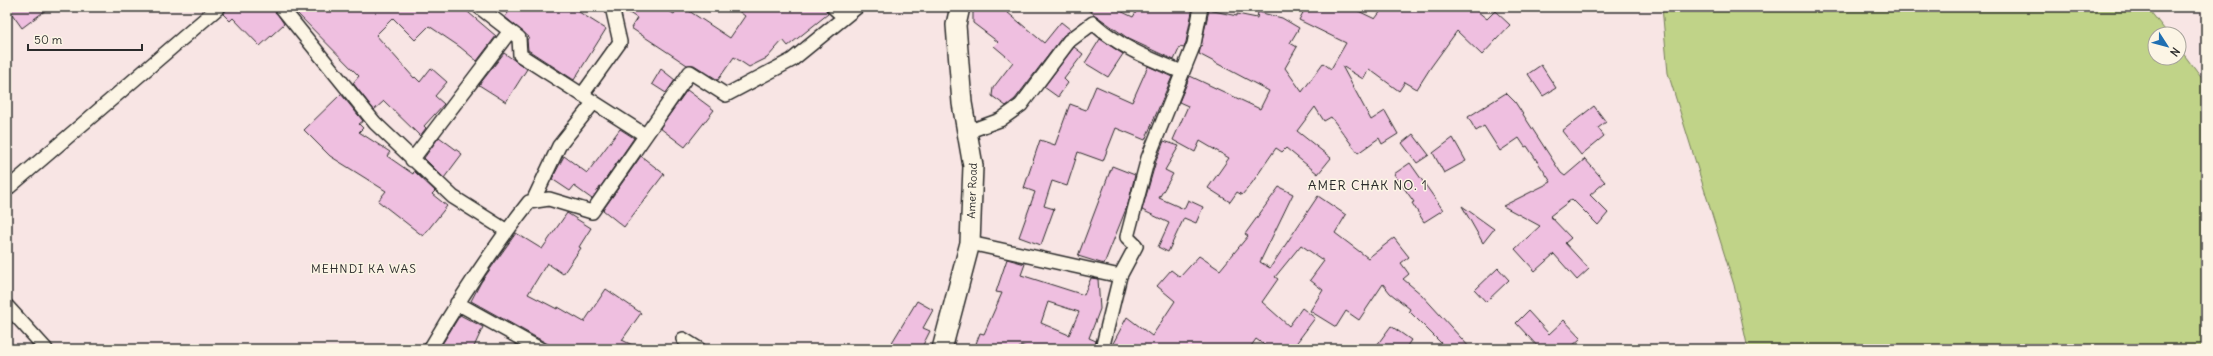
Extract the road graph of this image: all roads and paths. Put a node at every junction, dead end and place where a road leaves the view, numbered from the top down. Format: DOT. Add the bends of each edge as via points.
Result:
graph roads {
  1 [pos="281,7"];
  2 [pos="479,7"];
  3 [pos="612,7"];
  4 [pos="833,7"];
  5 [pos="857,7"];
  6 [pos="960,7"];
  7 [pos="1201,7"];
  8 [pos="212,9"];
  9 [pos="844,17"];
  10 [pos="510,31"];
  11 [pos="1182,72"];
  12 [pos="582,95"];
  13 [pos="594,102"];
  14 [pos="967,132"];
  15 [pos="645,135"];
  16 [pos="412,160"];
  17 [pos="7,189"];
  18 [pos="533,201"];
  19 [pos="506,231"];
  20 [pos="970,243"];
  21 [pos="1120,276"];
  22 [pos="457,303"];
  23 [pos="7,306"];
  24 [pos="683,339"];
  25 [pos="46,349"];
  26 [pos="430,349"];
  27 [pos="540,349"];
  28 [pos="699,349"];
  29 [pos="942,349"];
  30 [pos="1102,349"];
  1 -- 16 [label="street" via="375,123"];
  2 -- 10 [label="street"];
  3 -- 12 [label="street" via="620,42"];
  4 -- 9 [label="street"];
  5 -- 9 [label="street"];
  6 -- 14 [label="main road, Amer Road" via="956,25 962,103"];
  7 -- 11 [label="street" via="1194,44"];
  8 -- 17 [label="street"];
  9 -- 15 [label="street" via="792,60 726,95 690,72"];
  10 -- 12 [label="street" via="519,38 520,55"];
  10 -- 16 [label="street"];
  11 -- 14 [label="street" via="1133,53 1093,23 1068,41 1021,105 1000,120"];
  11 -- 21 [label="street" via="1148,158 1128,237 1136,246"];
  12 -- 13 [label="street"];
  13 -- 15 [label="street"];
  13 -- 18 [label="street" via="559,146"];
  14 -- 20 [label="main road, Amer Road" via="973,166"];
  15 -- 18 [label="street" via="592,212 549,199"];
  16 -- 19 [label="street" via="453,197"];
  18 -- 19 [label="street" via="529,202"];
  19 -- 22 [label="street"];
  20 -- 21 [label="street"];
  20 -- 29 [label="main road, Amer Road"];
  21 -- 30 [label="street"];
  22 -- 26 [label="street"];
  22 -- 27 [label="street"];
  23 -- 25 [label="street"];
  24 -- 28 [label="street"];
}
